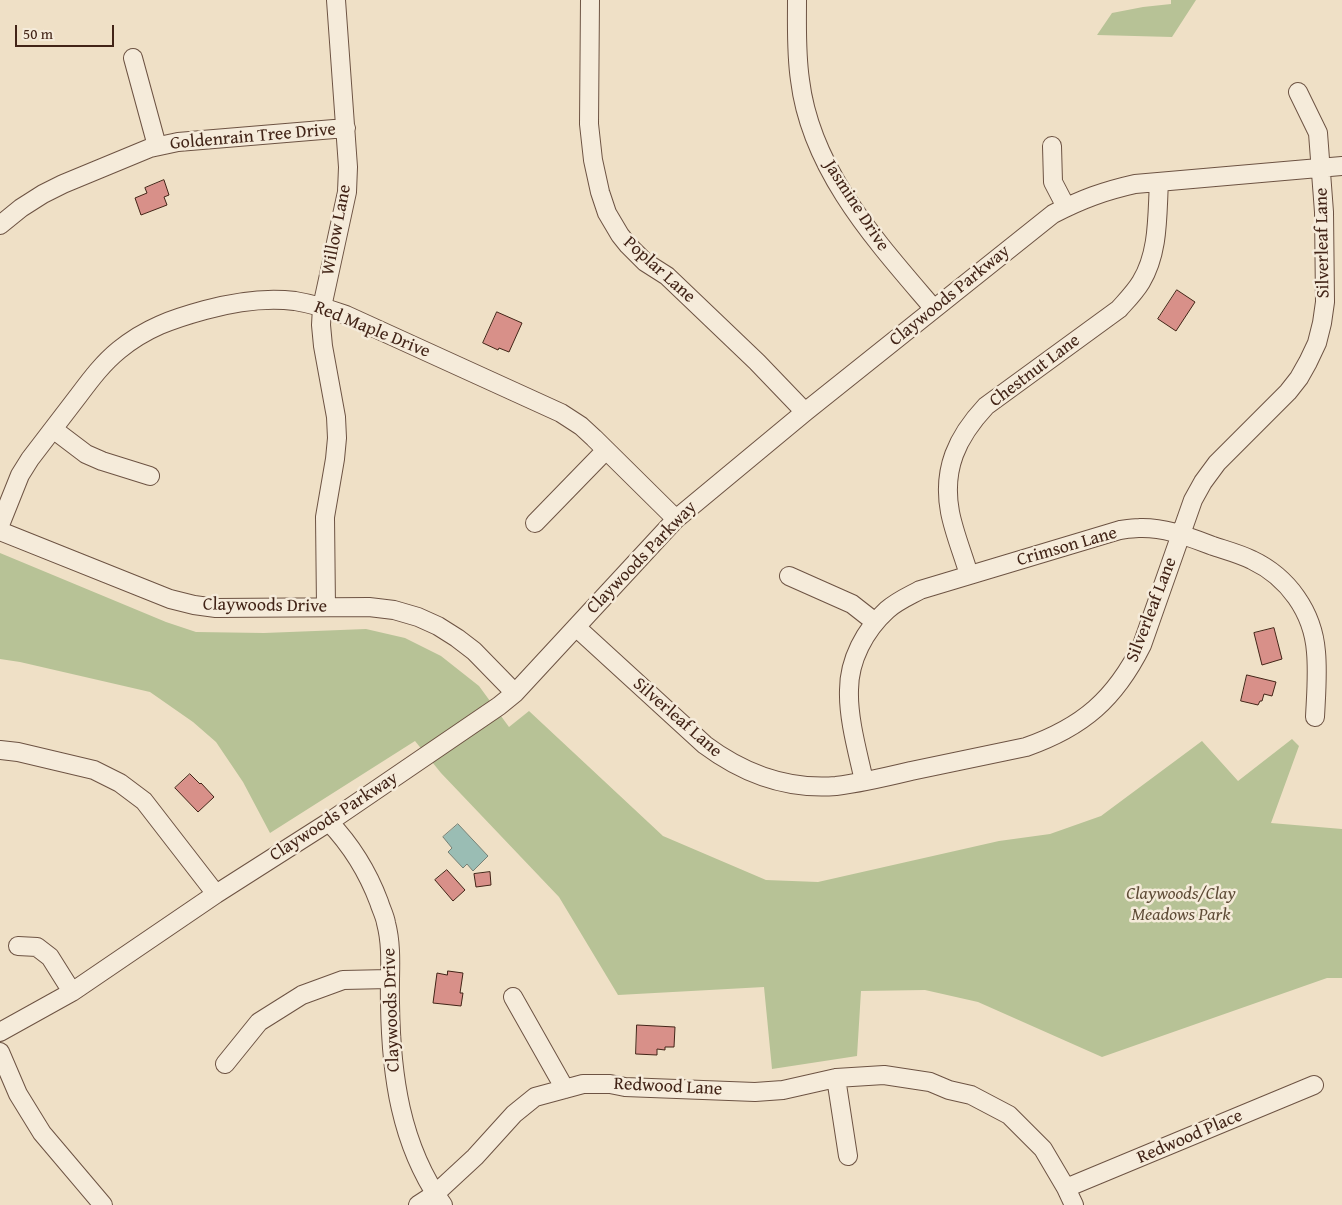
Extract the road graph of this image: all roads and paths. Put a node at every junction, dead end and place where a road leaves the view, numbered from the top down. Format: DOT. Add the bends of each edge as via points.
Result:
graph roads {
  1 [pos="336,0"];
  2 [pos="590,0"];
  3 [pos="797,0"];
  4 [pos="133,58"];
  5 [pos="1298,92"];
  6 [pos="346,128"];
  7 [pos="157,146"];
  8 [pos="1052,146"];
  9 [pos="1342,166"];
  10 [pos="1320,167"];
  11 [pos="1158,182"];
  12 [pos="1066,207"];
  13 [pos="0,225"];
  14 [pos="322,307"];
  15 [pos="934,309"];
  16 [pos="805,412"];
  17 [pos="53,429"];
  18 [pos="606,450"];
  19 [pos="150,476"];
  20 [pos="676,519"];
  21 [pos="535,523"];
  22 [pos="0,525"];
  23 [pos="0,531"];
  24 [pos="1181,535"];
  25 [pos="969,575"];
  26 [pos="789,576"];
  27 [pos="326,607"];
  28 [pos="875,622"];
  29 [pos="576,627"];
  30 [pos="515,693"];
  31 [pos="1315,717"];
  32 [pos="0,750"];
  33 [pos="864,781"];
  34 [pos="329,822"];
  35 [pos="216,894"];
  36 [pos="18,946"];
  37 [pos="389,979"];
  38 [pos="72,992"];
  39 [pos="513,996"];
  40 [pos="0,1032"];
  41 [pos="0,1052"];
  42 [pos="225,1064"];
  43 [pos="836,1078"];
  44 [pos="1314,1085"];
  45 [pos="565,1089"];
  46 [pos="848,1156"];
  47 [pos="1066,1188"];
  48 [pos="439,1200"];
  49 [pos="104,1205"];
  50 [pos="418,1205"];
  51 [pos="1074,1205"];
  1 -- 6 [label="street, Willow Lane"];
  2 -- 16 [label="street, Poplar Lane" via="589,124 593,160 607,214 628,245 758,362"];
  3 -- 15 [label="street, Jasmine Drive" via="800,81 806,110 831,175 871,235"];
  4 -- 7 [label="street"];
  5 -- 10 [label="street, Silverleaf Lane" via="1318,134"];
  6 -- 7 [label="street, Goldenrain Tree Drive"];
  6 -- 14 [label="street, Willow Lane" via="347,192"];
  7 -- 13 [label="street, Goldenrain Tree Drive" via="62,184 21,208"];
  8 -- 12 [label="street" via="1053,182"];
  9 -- 10 [label="street, Claywoods Parkway"];
  10 -- 11 [label="street, Claywoods Parkway"];
  10 -- 24 [label="street, Silverleaf Lane" via="1325,302 1317,343 1288,392 1217,463 1203,482"];
  11 -- 12 [label="street, Claywoods Parkway" via="1107,191"];
  11 -- 25 [label="street, Chestnut Lane" via="1155,246 1142,281 1132,295 1119,309 986,406 961,438 954,455 948,493 950,512"];
  12 -- 15 [label="street, Claywoods Parkway"];
  14 -- 17 [label="street, Red Maple Drive" via="295,301 241,302 158,325 118,350"];
  14 -- 18 [label="street, Red Maple Drive" via="561,413 581,426"];
  14 -- 27 [label="street, Willow Lane" via="323,346 337,438 325,518"];
  15 -- 16 [label="street, Claywoods Parkway"];
  16 -- 20 [label="street, Claywoods Parkway"];
  17 -- 19 [label="street" via="86,454"];
  17 -- 22 [label="street, Red Maple Drive" via="20,475"];
  18 -- 20 [label="street, Red Maple Drive"];
  18 -- 21 [label="street"];
  20 -- 29 [label="street, Claywoods Parkway"];
  23 -- 27 [label="street, Claywoods Drive" via="170,599 194,605"];
  24 -- 25 [label="street, Crimson Lane" via="1160,529 1120,530"];
  24 -- 31 [label="street, Crimson Lane" via="1251,559 1283,581 1294,594 1313,632"];
  24 -- 33 [label="street, Silverleaf Lane" via="1134,662 1108,697 1090,714 1050,738 1026,747"];
  25 -- 28 [label="street, Crimson Lane" via="904,598"];
  26 -- 28 [label="street" via="852,604"];
  27 -- 30 [label="street, Claywoods Drive" via="394,610 438,626 474,651"];
  28 -- 33 [label="street, Crimson Lane" via="855,656 848,689"];
  29 -- 30 [label="street, Claywoods Parkway"];
  29 -- 33 [label="street, Silverleaf Lane" via="705,745 744,770 768,779 806,786 836,786"];
  30 -- 34 [label="street, Claywoods Parkway"];
  32 -- 35 [label="street" via="94,770 120,783 144,801"];
  34 -- 35 [label="street, Claywoods Parkway"];
  34 -- 37 [label="street, Claywoods Drive" via="355,853 371,881 386,923"];
  35 -- 38 [label="street, Claywoods Parkway"];
  36 -- 38 [label="street" via="37,947 50,957"];
  37 -- 42 [label="street" via="343,980 302,995 259,1022"];
  37 -- 48 [label="street, Claywoods Drive" via="390,1040 404,1123 427,1182"];
  38 -- 40 [label="street, Claywoods Parkway"];
  39 -- 45 [label="street"];
  41 -- 49 [label="street" via="18,1094 42,1133"];
  43 -- 45 [label="street, Redwood Lane" via="783,1090 755,1092 610,1084 583,1084"];
  43 -- 46 [label="street"];
  43 -- 47 [label="street, Redwood Lane" via="884,1075 930,1082 971,1095 1009,1115 1043,1149"];
  44 -- 47 [label="street, Redwood Place"];
  45 -- 48 [label="street, Redwood Lane" via="535,1097 509,1119"];
  47 -- 51 [label="street, Redwood Lane"];
  48 -- 50 [label="street, Redwood Lane"];
}
